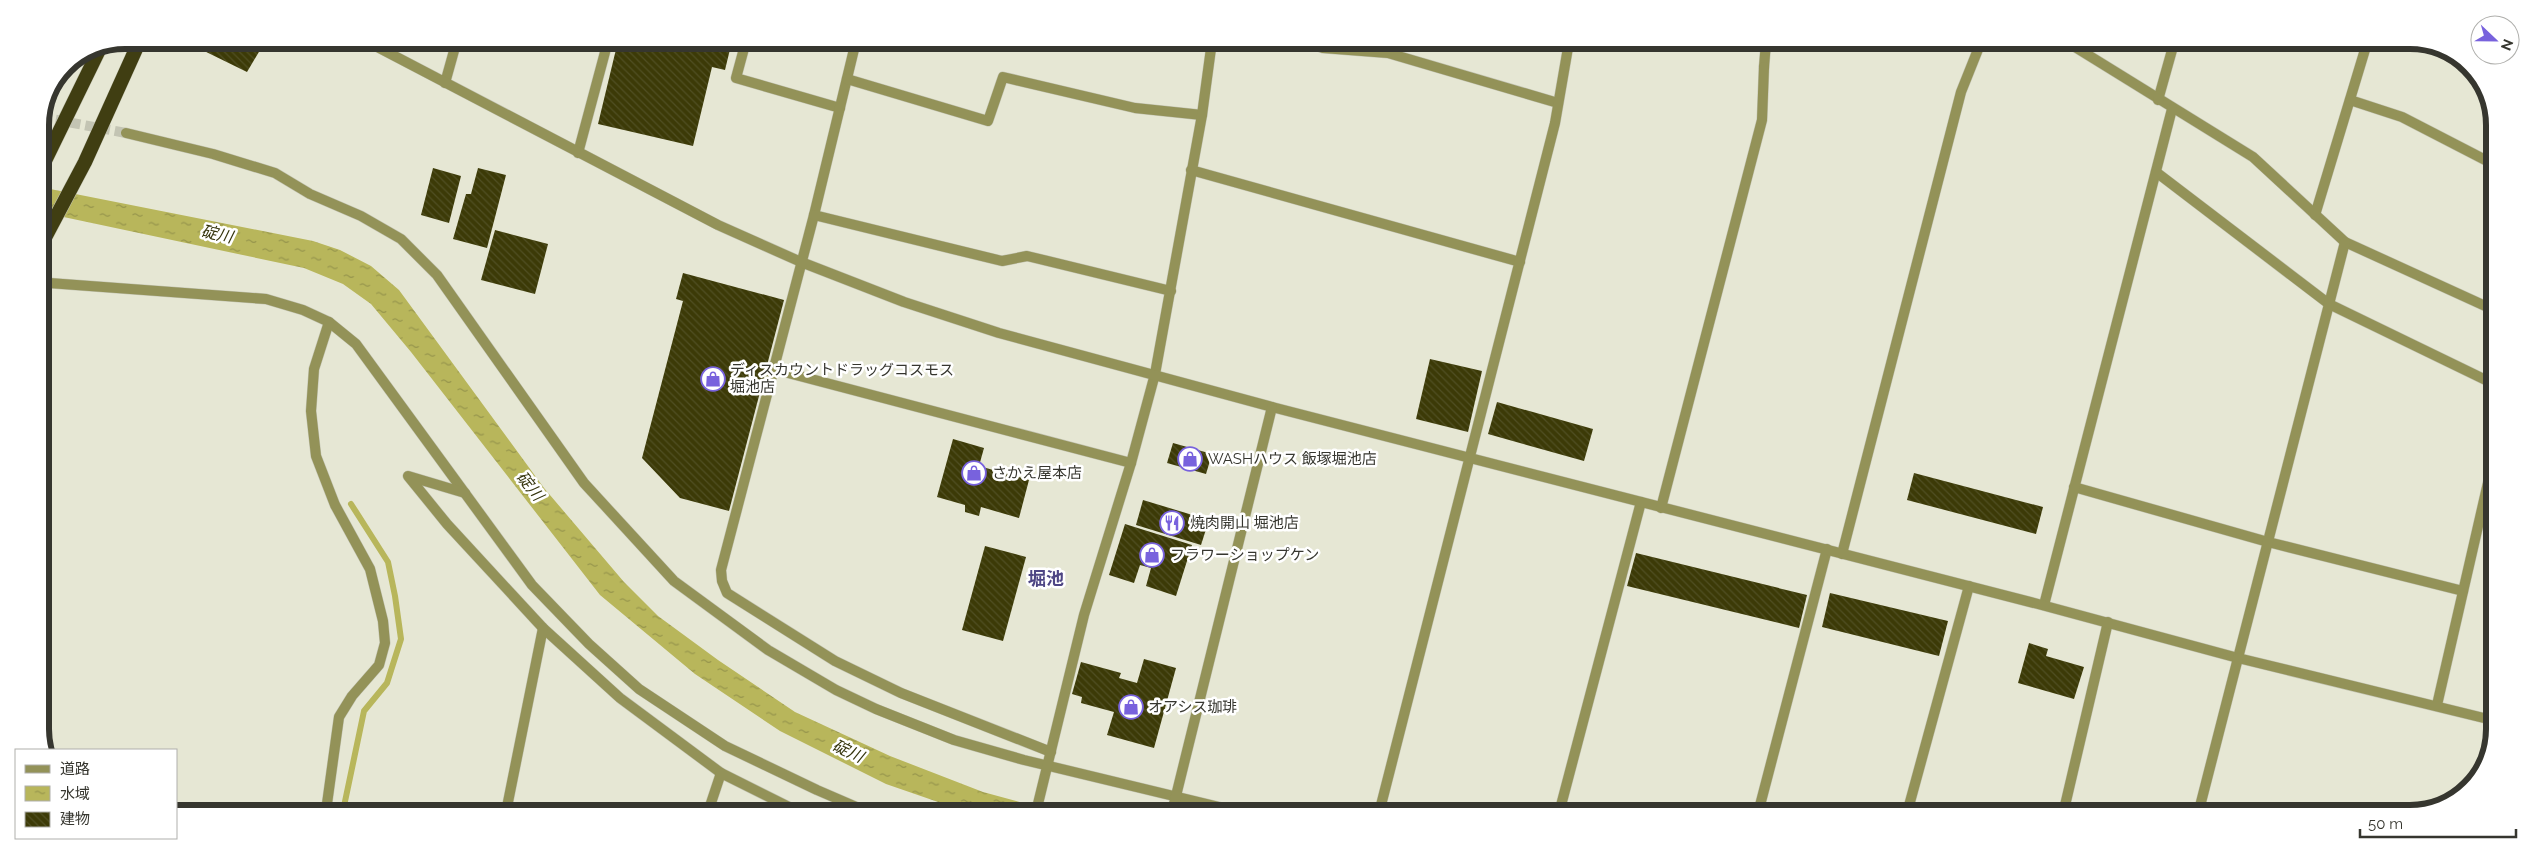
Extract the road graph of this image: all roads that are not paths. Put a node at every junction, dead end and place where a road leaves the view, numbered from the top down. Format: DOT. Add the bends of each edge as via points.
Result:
graph roads {
  1 [pos="136,49"];
  2 [pos="381,49"];
  3 [pos="454,49"];
  4 [pos="606,49"];
  5 [pos="744,49"];
  6 [pos="854,49"];
  7 [pos="1211,49"];
  8 [pos="1339,49"];
  9 [pos="1568,49"];
  10 [pos="1765,49"];
  11 [pos="1978,49"];
  12 [pos="2078,49"];
  13 [pos="2172,49"];
  14 [pos="2365,49"];
  15 [pos="97,54"];
  16 [pos="847,79"];
  17 [pos="445,83"];
  18 [pos="2158,100"];
  19 [pos="2350,100"];
  20 [pos="1558,102"];
  21 [pos="840,108"];
  22 [pos="2172,109"];
  23 [pos="1202,115"];
  24 [pos="126,133"];
  25 [pos="49,153"];
  26 [pos="578,153"];
  27 [pos="2486,160"];
  28 [pos="1191,170"];
  29 [pos="2156,172"];
  30 [pos="814,215"];
  31 [pos="2315,215"];
  32 [pos="49,230"];
  33 [pos="2345,242"];
  34 [pos="801,262"];
  35 [pos="1520,262"];
  36 [pos="49,283"];
  37 [pos="1171,292"];
  38 [pos="2329,304"];
  39 [pos="2486,306"];
  40 [pos="329,322"];
  41 [pos="773,369"];
  42 [pos="1155,374"];
  43 [pos="2486,380"];
  44 [pos="1272,407"];
  45 [pos="1471,458"];
  46 [pos="1132,463"];
  47 [pos="2074,488"];
  48 [pos="2486,491"];
  49 [pos="465,493"];
  50 [pos="1641,502"];
  51 [pos="1661,508"];
  52 [pos="2268,542"];
  53 [pos="1827,549"];
  54 [pos="1842,554"];
  55 [pos="1969,586"];
  56 [pos="2463,591"];
  57 [pos="2044,606"];
  58 [pos="2108,622"];
  59 [pos="543,628"];
  60 [pos="2238,658"];
  61 [pos="2437,705"];
  62 [pos="2486,718"];
  63 [pos="1051,752"];
  64 [pos="1047,768"];
  65 [pos="721,773"];
  66 [pos="1175,799"];
  67 [pos="327,805"];
  68 [pos="507,805"];
  69 [pos="710,805"];
  70 [pos="785,805"];
  71 [pos="852,805"];
  72 [pos="1038,805"];
  73 [pos="1174,805"];
  74 [pos="1205,805"];
  75 [pos="1381,805"];
  76 [pos="1561,805"];
  77 [pos="1760,805"];
  78 [pos="1909,805"];
  79 [pos="2065,805"];
  80 [pos="2200,805"];
  1 -- 32 [label="highway" via="85,162"];
  2 -- 17 [label="street"];
  3 -- 17 [label="street"];
  4 -- 26 [label="street"];
  5 -- 21 [label="street" via="736,78"];
  6 -- 16 [label="street"];
  7 -- 23 [label="street"];
  8 -- 20 [label="street" via="1388,52"];
  9 -- 20 [label="street"];
  10 -- 51 [label="street" via="1762,120"];
  11 -- 54 [label="street" via="1961,92"];
  12 -- 18 [label="street"];
  13 -- 18 [label="street"];
  14 -- 19 [label="street"];
  15 -- 25 [label="highway"];
  16 -- 21 [label="street"];
  16 -- 23 [label="street" via="988,120 1004,77 1134,108"];
  17 -- 26 [label="street"];
  18 -- 22 [label="street"];
  19 -- 27 [label="street" via="2402,117"];
  19 -- 31 [label="street"];
  20 -- 35 [label="street"];
  21 -- 30 [label="street"];
  22 -- 29 [label="street"];
  22 -- 31 [label="street" via="2253,157"];
  23 -- 28 [label="street"];
  24 -- 64 [label="street" via="214,154 275,173 402,239 437,275 584,483 674,581 768,650 836,690 954,740"];
  26 -- 34 [label="street" via="718,225"];
  28 -- 35 [label="street"];
  28 -- 37 [label="street"];
  29 -- 38 [label="street"];
  29 -- 47 [label="street"];
  30 -- 34 [label="street"];
  30 -- 37 [label="street" via="1002,262 1027,256"];
  31 -- 33 [label="street"];
  33 -- 38 [label="street"];
  33 -- 39 [label="street"];
  34 -- 41 [label="street"];
  34 -- 42 [label="street" via="904,302 999,333"];
  35 -- 45 [label="street"];
  36 -- 40 [label="street" via="266,299"];
  37 -- 42 [label="street"];
  38 -- 43 [label="street"];
  38 -- 52 [label="street"];
  40 -- 49 [label="street" via="356,344"];
  40 -- 67 [label="street" via="314,369 311,411 316,456 334,505 370,569 385,643 379,665 339,717"];
  41 -- 46 [label="street"];
  41 -- 63 [label="street" via="721,570 727,593 835,660 900,693"];
  42 -- 44 [label="street"];
  42 -- 46 [label="street"];
  44 -- 45 [label="street"];
  44 -- 66 [label="street"];
  45 -- 50 [label="street"];
  45 -- 75 [label="street"];
  46 -- 63 [label="street" via="1084,614"];
  47 -- 52 [label="street"];
  47 -- 57 [label="street"];
  48 -- 56 [label="street"];
  49 -- 59 [label="street" via="408,476"];
  49 -- 71 [label="street" via="532,585 589,644 639,689 726,746"];
  50 -- 51 [label="street"];
  50 -- 76 [label="street"];
  51 -- 53 [label="street"];
  52 -- 56 [label="street"];
  52 -- 60 [label="street"];
  53 -- 54 [label="street"];
  53 -- 77 [label="street"];
  54 -- 55 [label="street"];
  55 -- 57 [label="street"];
  55 -- 78 [label="street"];
  56 -- 61 [label="street"];
  57 -- 58 [label="street"];
  58 -- 60 [label="street"];
  58 -- 79 [label="street"];
  59 -- 65 [label="street" via="620,698"];
  59 -- 68 [label="street"];
  60 -- 61 [label="street"];
  60 -- 80 [label="street"];
  61 -- 62 [label="street"];
  63 -- 64 [label="street"];
  64 -- 66 [label="street"];
  64 -- 72 [label="street"];
  65 -- 69 [label="street"];
  65 -- 70 [label="street"];
  66 -- 73 [label="street"];
  66 -- 74 [label="street"];
}
